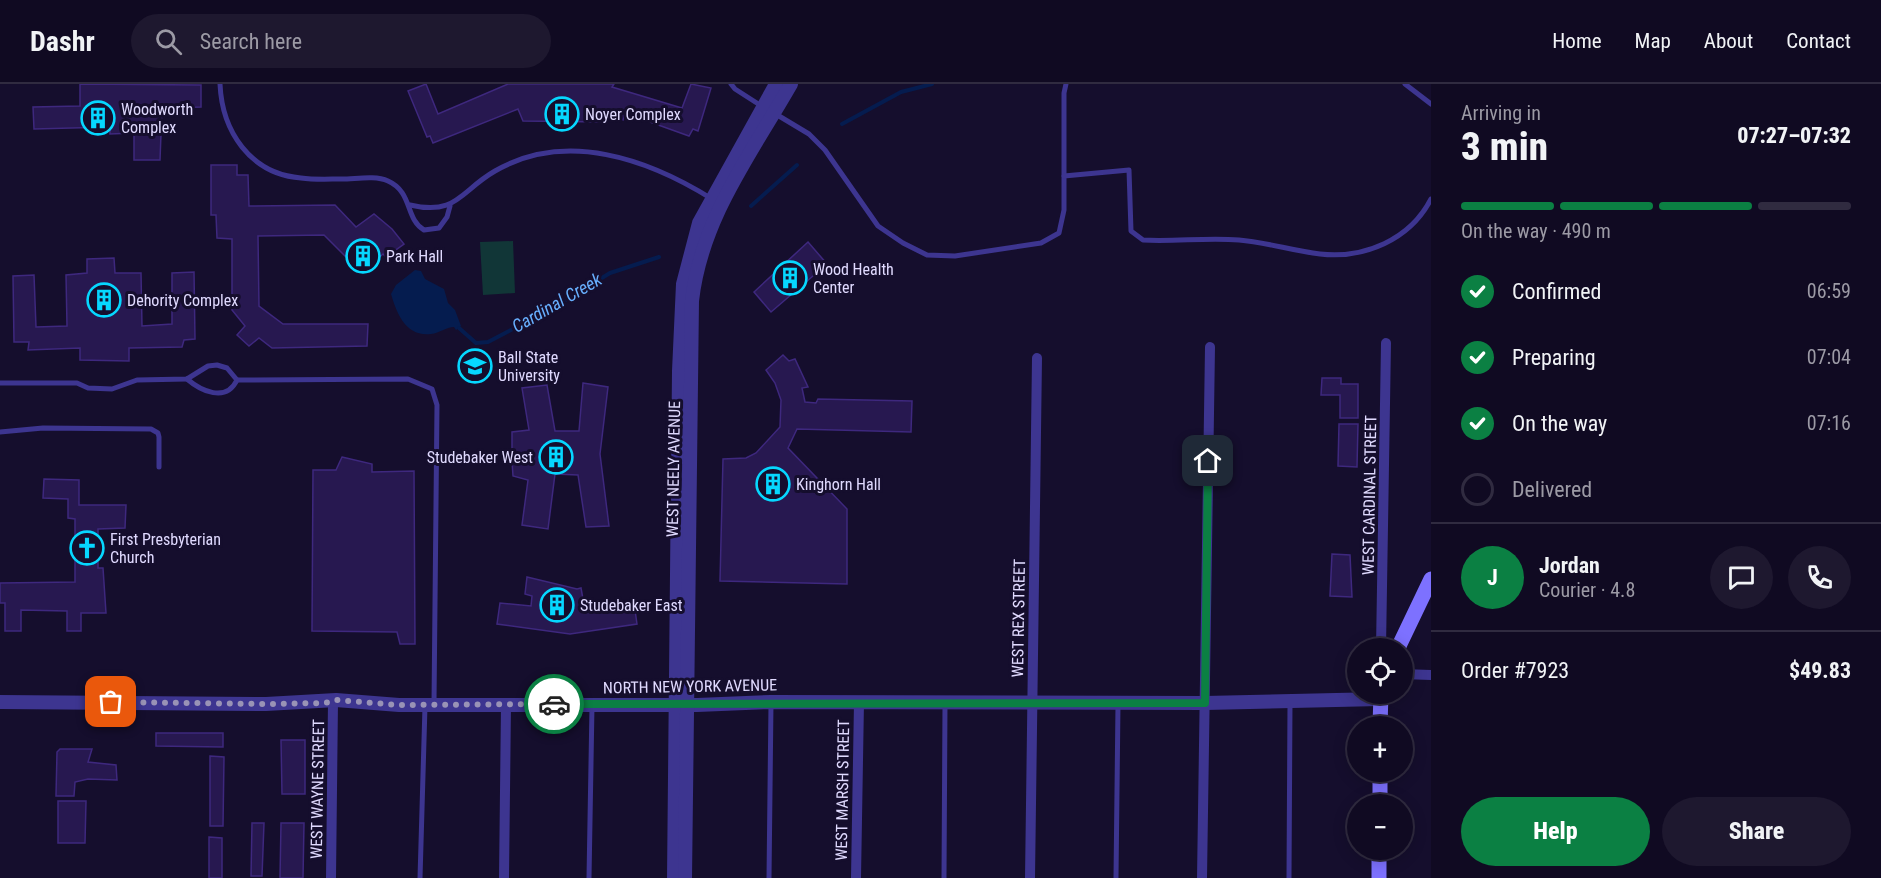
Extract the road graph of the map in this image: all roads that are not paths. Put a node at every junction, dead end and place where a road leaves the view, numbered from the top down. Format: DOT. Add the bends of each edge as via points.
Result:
graph roads {
  1 [pos="220,84"];
  2 [pos="731,84"];
  3 [pos="776,84"];
  4 [pos="791,84"];
  5 [pos="1066,84"];
  6 [pos="1404,84"];
  7 [pos="1431,104"];
  8 [pos="769,110"];
  9 [pos="1064,176"];
  10 [pos="1431,199"];
  11 [pos="716,202"];
  12 [pos="410,205"];
  13 [pos="450,206"];
  14 [pos="1386,343"];
  15 [pos="1210,347"];
  16 [pos="1037,358"];
  17 [pos="187,379"];
  18 [pos="237,380"];
  19 [pos="0,383"];
  20 [pos="0,432"];
  21 [pos="159,467"];
  22 [pos="1431,579"];
  23 [pos="1381,638"];
  24 [pos="1403,638"];
  25 [pos="1413,674"];
  26 [pos="1431,675"];
  27 [pos="1347,698"];
  28 [pos="333,701"];
  29 [pos="1290,701"];
  30 [pos="0,702"];
  31 [pos="771,702"];
  32 [pos="858,702"];
  33 [pos="1032,702"];
  34 [pos="1118,702"];
  35 [pos="945,703"];
  36 [pos="1205,703"];
  37 [pos="506,704"];
  38 [pos="592,704"];
  39 [pos="681,704"];
  40 [pos="429,705"];
  41 [pos="1379,860"];
  42 [pos="331,878"];
  43 [pos="420,878"];
  44 [pos="504,878"];
  45 [pos="589,878"];
  46 [pos="674,878"];
  47 [pos="686,878"];
  48 [pos="770,878"];
  49 [pos="856,878"];
  50 [pos="944,878"];
  51 [pos="1030,878"];
  52 [pos="1116,878"];
  53 [pos="1202,878"];
  54 [pos="1289,878"];
  55 [pos="1379,878"];
  1 -- 12 [label="lane" via="222,110 229,129 257,161 273,171 299,178 386,180 403,193"];
  2 -- 8 [label="lane"];
  3 -- 8 [label="street, WEST NEELY AVENUE"];
  4 -- 8 [label="street, WEST NEELY AVENUE"];
  5 -- 9 [label="lane"];
  6 -- 7 [label="lane"];
  8 -- 9 [label="lane" via="825,150 878,226 927,255 977,254 1041,243 1054,237 1063,219"];
  8 -- 11 [label="street, WEST NEELY AVENUE"];
  9 -- 10 [label="lane" via="1129,170 1130,224 1134,235 1143,240 1238,240 1327,255 1361,252 1393,240 1420,217"];
  11 -- 13 [label="lane" via="654,169 592,151 573,150 513,162 493,172"];
  11 -- 39 [label="street, WEST NEELY AVENUE" via="689,252 682,284 678,372"];
  12 -- 13 [label="lane"];
  12 -- 13 [label="lane" via="417,226 433,231 444,223"];
  14 -- 23 [label="street, WEST CARDINAL STREET"];
  15 -- 36 [label="street"];
  16 -- 33 [label="street, WEST REX STREET"];
  17 -- 18 [label="lane" via="199,389 218,393 228,391"];
  17 -- 18 [label="lane" via="208,366 217,366 227,368"];
  17 -- 19 [label="lane" via="137,380 112,389 88,388 76,382"];
  18 -- 40 [label="lane" via="408,380 427,385 435,394 438,462"];
  20 -- 21 [label="lane" via="43,428 151,429 158,432"];
  22 -- 24 [label="main road"];
  25 -- 26 [label="street"];
  27 -- 29 [label="street, NORTH NEW YORK AVENUE"];
  28 -- 30 [label="street, NORTH NEW YORK AVENUE"];
  28 -- 40 [label="street, NORTH NEW YORK AVENUE"];
  28 -- 42 [label="street, WEST WAYNE STREET"];
  29 -- 36 [label="street, NORTH NEW YORK AVENUE"];
  29 -- 54 [label="lane"];
  31 -- 32 [label="street, NORTH NEW YORK AVENUE"];
  31 -- 39 [label="street, NORTH NEW YORK AVENUE"];
  31 -- 48 [label="lane"];
  32 -- 35 [label="street, NORTH NEW YORK AVENUE"];
  32 -- 49 [label="street, WEST MARSH STREET"];
  33 -- 34 [label="street, NORTH NEW YORK AVENUE"];
  33 -- 35 [label="street, NORTH NEW YORK AVENUE"];
  33 -- 51 [label="street, WEST REX STREET"];
  34 -- 36 [label="street, NORTH NEW YORK AVENUE"];
  34 -- 52 [label="lane"];
  35 -- 50 [label="lane"];
  36 -- 53 [label="street"];
  37 -- 38 [label="street, NORTH NEW YORK AVENUE"];
  37 -- 40 [label="street, NORTH NEW YORK AVENUE"];
  37 -- 44 [label="street"];
  38 -- 39 [label="street, NORTH NEW YORK AVENUE"];
  38 -- 45 [label="lane"];
  39 -- 46 [label="street, WEST NEELY AVENUE"];
  39 -- 47 [label="street, WEST NEELY AVENUE"];
  40 -- 43 [label="lane"];
  41 -- 55 [label="main road"];
}
